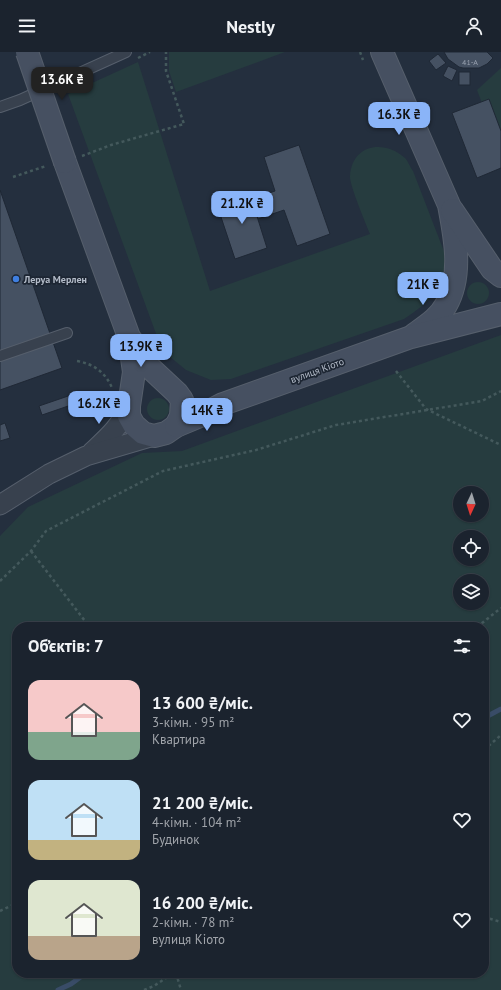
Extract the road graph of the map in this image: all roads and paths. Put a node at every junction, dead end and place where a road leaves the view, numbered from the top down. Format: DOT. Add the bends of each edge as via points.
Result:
graph roads {
  1 [pos="26,52"];
  2 [pos="126,52"];
  3 [pos="150,52"];
  4 [pos="166,52"];
  5 [pos="360,52"];
  6 [pos="372,56"];
  7 [pos="138,58"];
  8 [pos="0,107"];
  9 [pos="64,161"];
  10 [pos="13,176"];
  11 [pos="449,205"];
  12 [pos="497,272"];
  13 [pos="454,286"];
  14 [pos="493,315"];
  15 [pos="68,333"];
  16 [pos="129,336"];
  17 [pos="411,337"];
  18 [pos="0,356"];
  19 [pos="77,361"];
  20 [pos="396,371"];
  21 [pos="172,389"];
  22 [pos="501,391"];
  23 [pos="124,398"];
  24 [pos="223,404"];
  25 [pos="426,409"];
  26 [pos="176,426"];
  27 [pos="154,436"];
  28 [pos="501,445"];
  29 [pos="86,456"];
  30 [pos="0,505"];
  31 [pos="31,551"];
  32 [pos="0,581"];
  33 [pos="501,608"];
  34 [pos="86,622"];
  35 [pos="483,622"];
  36 [pos="501,735"];
  37 [pos="489,746"];
  38 [pos="12,905"];
  39 [pos="0,911"];
  40 [pos="489,918"];
  41 [pos="501,922"];
  42 [pos="166,978"];
  43 [pos="177,978"];
  44 [pos="144,990"];
  45 [pos="181,990"];
  1 -- 9 [label="street, bridge"];
  2 -- 8 [label="lane"];
  3 -- 7 [label="path"];
  4 -- 9 [label="path" via="166,71 184,124"];
  5 -- 6 [label="path"];
  6 -- 11 [label="street"];
  9 -- 10 [label="path"];
  9 -- 16 [label="street"];
  11 -- 12 [label="street"];
  11 -- 13 [label="street" via="456,255"];
  12 -- 13 [label="street" via="481,266 472,267 461,273"];
  13 -- 14 [label="street" via="454,300 467,316"];
  13 -- 17 [label="street" via="446,306 434,320"];
  14 -- 17 [label="street"];
  15 -- 18 [label="lane"];
  16 -- 21 [label="street" via="147,365"];
  16 -- 23 [label="street" via="134,372"];
  17 -- 24 [label="street, вулиця Кіото"];
  19 -- 23 [label="path" via="87,363 108,377"];
  20 -- 25 [label="path"];
  21 -- 23 [label="street" via="156,382"];
  21 -- 24 [label="street" via="189,398"];
  21 -- 26 [label="street" via="182,400 181,416"];
  22 -- 25 [label="path" via="482,400"];
  23 -- 27 [label="street" via="134,425"];
  23 -- 29 [label="street" via="122,422"];
  24 -- 26 [label="street, вулиця Кіото"];
  25 -- 28 [label="path"];
  25 -- 31 [label="path" via="336,425 256,450 163,471 46,531"];
  26 -- 27 [label="street" via="166,433"];
  27 -- 29 [label="street"];
  29 -- 30 [label="street" via="50,474"];
  31 -- 32 [label="path"];
  31 -- 34 [label="path"];
  33 -- 35 [label="path"];
  36 -- 37 [label="path"];
  38 -- 39 [label="path"];
  40 -- 41 [label="path"];
  42 -- 44 [label="path"];
  43 -- 45 [label="path"];
}
